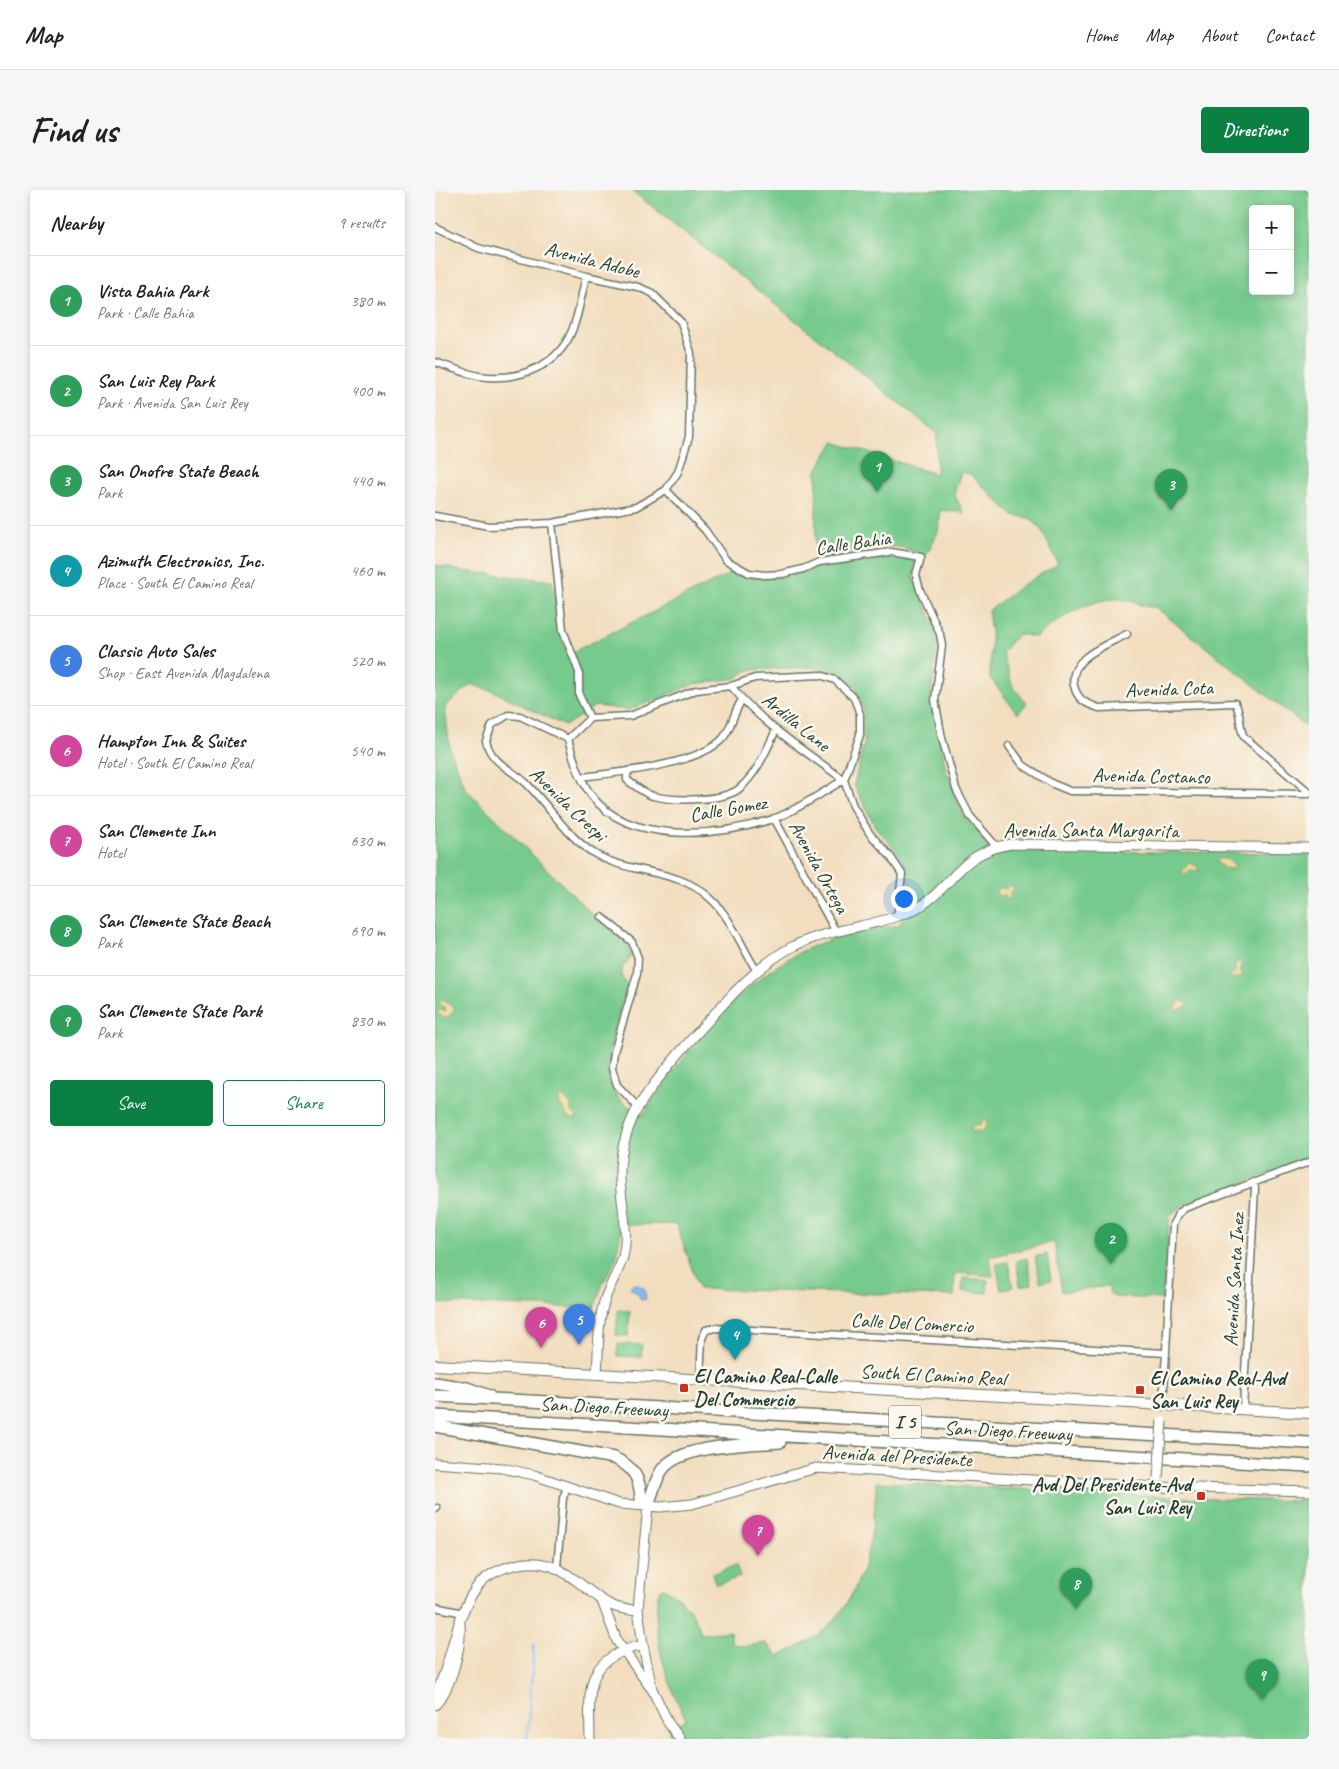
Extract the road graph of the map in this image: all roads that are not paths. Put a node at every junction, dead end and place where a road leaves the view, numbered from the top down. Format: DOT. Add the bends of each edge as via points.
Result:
graph roads {
  1 [pos="435,227"];
  2 [pos="585,276"];
  3 [pos="435,362"];
  4 [pos="667,490"];
  5 [pos="435,516"];
  6 [pos="552,523"];
  7 [pos="1127,634"];
  8 [pos="731,686"];
  9 [pos="742,700"];
  10 [pos="590,718"];
  11 [pos="776,730"];
  12 [pos="568,738"];
  13 [pos="1009,746"];
  14 [pos="627,771"];
  15 [pos="581,777"];
  16 [pos="844,780"];
  17 [pos="1309,793"];
  18 [pos="774,818"];
  19 [pos="996,846"];
  20 [pos="1309,848"];
  21 [pos="602,917"];
  22 [pos="897,917"];
  23 [pos="835,932"];
  24 [pos="757,971"];
  25 [pos="639,1107"];
  26 [pos="1309,1162"];
  27 [pos="1253,1182"];
  28 [pos="1166,1354"];
  29 [pos="435,1365"];
  30 [pos="597,1373"];
  31 [pos="700,1380"];
  32 [pos="435,1383"];
  33 [pos="435,1396"];
  34 [pos="500,1400"];
  35 [pos="1163,1405"];
  36 [pos="1243,1409"];
  37 [pos="1309,1413"];
  38 [pos="435,1416"];
  39 [pos="435,1426"];
  40 [pos="812,1438"];
  41 [pos="1309,1443"];
  42 [pos="435,1463"];
  43 [pos="1309,1466"];
  44 [pos="1158,1482"];
  45 [pos="567,1487"];
  46 [pos="1309,1491"];
  47 [pos="649,1506"];
  48 [pos="557,1567"];
  49 [pos="602,1601"];
  50 [pos="435,1607"];
  51 [pos="638,1609"];
  52 [pos="463,1613"];
  53 [pos="460,1624"];
  54 [pos="643,1645"];
  55 [pos="623,1650"];
  56 [pos="652,1689"];
  57 [pos="435,1695"];
  58 [pos="435,1705"];
  59 [pos="590,1739"];
  60 [pos="681,1739"];
  1 -- 2 [label="street, Avenida Adobe" via="478,248"];
  2 -- 3 [label="street" via="568,339 541,367 527,373 495,377"];
  2 -- 4 [label="street, Avenida Adobe" via="653,293 681,322 691,353 689,438 678,472"];
  4 -- 6 [label="street" via="636,507"];
  4 -- 19 [label="street, Calle Bahia" via="705,530 726,560 749,572 781,574 819,562 891,552 921,557 916,575 919,590 940,634 942,646 935,700 942,738 957,789 967,809"];
  5 -- 6 [label="street" via="489,526"];
  6 -- 10 [label="street" via="563,630 579,672 579,695"];
  7 -- 17 [label="street, Avenida Cota" via="1082,659 1075,668 1073,679 1080,698 1099,708 1235,703 1239,709 1239,728 1244,737"];
  8 -- 9 [label="street, Ardilla Lane"];
  8 -- 10 [label="street" via="696,690 630,716"];
  8 -- 16 [label="street" via="755,678 815,675 827,676 841,683 855,698 860,714 860,735"];
  9 -- 11 [label="street, Ardilla Lane"];
  9 -- 14 [label="street" via="723,738 705,751 686,759"];
  10 -- 12 [label="street"];
  11 -- 14 [label="street" via="758,768 739,790 723,795 700,799 651,796 627,780"];
  11 -- 16 [label="street, Ardilla Lane"];
  12 -- 15 [label="street, Calle Gomez"];
  12 -- 24 [label="street, Avenida Crespi" via="520,716 508,715 492,725 486,741 491,757 524,781 566,829 594,854 620,865 668,876 691,885 710,898 732,925"];
  13 -- 17 [label="street, Avenida Costanso" via="1023,766 1071,791"];
  14 -- 15 [label="street"];
  15 -- 18 [label="street, Calle Gomez" via="592,796 618,819 654,831 702,834"];
  16 -- 18 [label="street, Calle Gomez"];
  16 -- 22 [label="street" via="853,806 870,834 902,874"];
  18 -- 23 [label="street, Avenida Ortega"];
  19 -- 20 [label="street, Avenida Santa Margarita"];
  19 -- 22 [label="street, Avenida Santa Margarita" via="956,871 928,901"];
  21 -- 25 [label="street" via="632,942 638,958 637,974 614,1052 613,1068 617,1086"];
  22 -- 23 [label="street, Avenida Santa Margarita"];
  23 -- 24 [label="street, Avenida Santa Margarita" via="790,948"];
  24 -- 25 [label="street, Avenida Santa Margarita" via="668,1066"];
  25 -- 30 [label="street, Avenida Santa Margarita" via="621,1157 619,1192 625,1223 623,1256 605,1298 600,1320"];
  26 -- 27 [label="street"];
  27 -- 28 [label="street" via="1185,1208 1173,1224"];
  27 -- 36 [label="street, Avenida Santa Inez"];
  28 -- 31 [label="street, Calle Del Comercio" via="715,1328 706,1330 702,1338"];
  28 -- 35 [label="street"];
  29 -- 30 [label="main road, South El Camino Real"];
  30 -- 31 [label="main road, South El Camino Real"];
  31 -- 35 [label="main road, South El Camino Real"];
  32 -- 34 [label="highway" via="467,1388"];
  33 -- 34 [label="highway, San Diego Freeway / I 5"];
  34 -- 41 [label="highway, San Diego Freeway / I 5"];
  35 -- 36 [label="main road, South El Camino Real"];
  35 -- 44 [label="street, bridge"];
  36 -- 37 [label="main road, South El Camino Real"];
  38 -- 40 [label="highway, San Diego Freeway / I 5"];
  39 -- 47 [label="highway" via="614,1458 633,1471 640,1485 641,1499"];
  40 -- 43 [label="highway, San Diego Freeway / I 5"];
  40 -- 47 [label="highway" via="700,1451 675,1458 663,1470"];
  42 -- 45 [label="street, Avenida del Presidente" via="501,1468"];
  44 -- 46 [label="street, Avenida del Presidente"];
  44 -- 47 [label="street, Avenida del Presidente" via="816,1468 692,1504 660,1508"];
  45 -- 47 [label="street, Avenida del Presidente" via="619,1504"];
  45 -- 48 [label="street" via="563,1498"];
  47 -- 51 [label="street"];
  48 -- 49 [label="street" via="583,1583"];
  48 -- 52 [label="street" via="531,1563 503,1568 477,1586"];
  49 -- 51 [label="street" via="626,1611"];
  49 -- 55 [label="street"];
  50 -- 52 [label="street"];
  51 -- 54 [label="street"];
  52 -- 53 [label="street"];
  53 -- 57 [label="street"];
  53 -- 58 [label="street" via="461,1637 448,1685"];
  54 -- 55 [label="street"];
  54 -- 56 [label="street"];
  55 -- 56 [label="street"];
  55 -- 59 [label="street" via="605,1660 594,1676 589,1693"];
  56 -- 60 [label="street" via="669,1724"];
}
